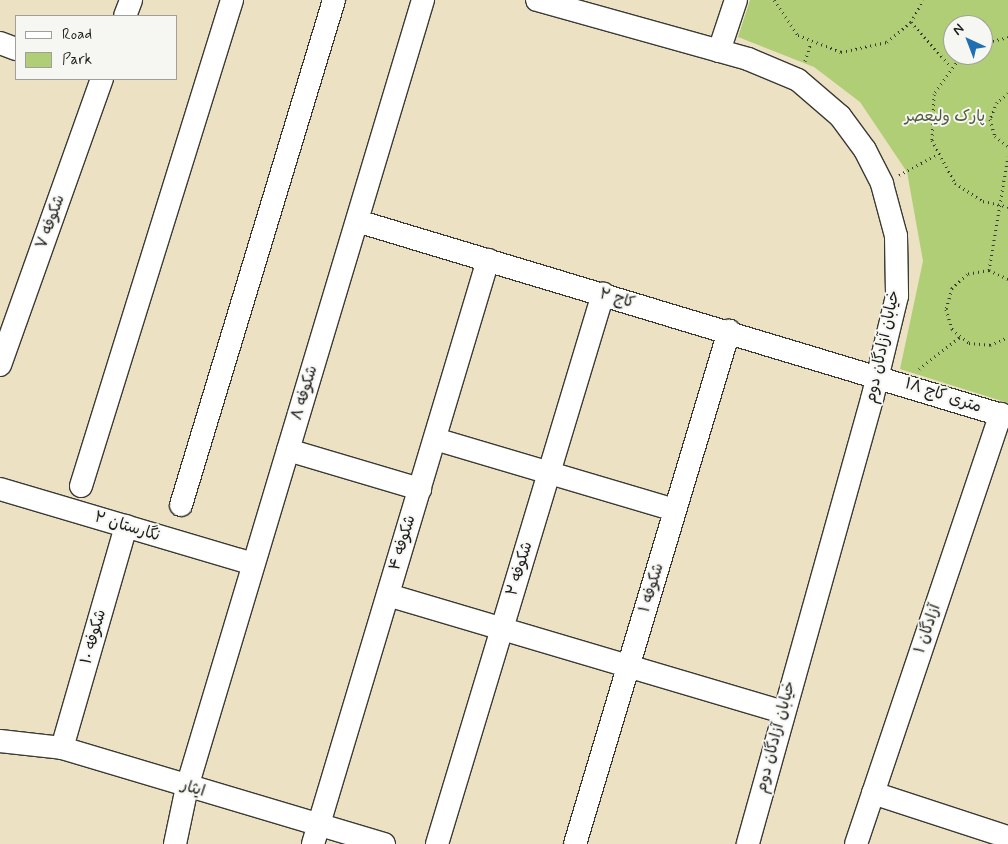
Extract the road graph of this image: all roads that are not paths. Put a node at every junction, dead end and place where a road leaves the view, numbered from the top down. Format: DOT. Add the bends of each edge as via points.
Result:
graph roads {
  1 [pos="131,0"];
  2 [pos="232,0"];
  3 [pos="334,0"];
  4 [pos="423,0"];
  5 [pos="537,0"];
  6 [pos="736,0"];
  7 [pos="125,15"];
  8 [pos="0,43"];
  9 [pos="15,49"];
  10 [pos="720,51"];
  11 [pos="102,80"];
  12 [pos="357,222"];
  13 [pos="488,260"];
  14 [pos="603,294"];
  15 [pos="729,331"];
  16 [pos="0,364"];
  17 [pos="878,376"];
  18 [pos="1005,415"];
  19 [pos="435,439"];
  20 [pos="288,450"];
  21 [pos="549,473"];
  22 [pos="81,486"];
  23 [pos="0,489"];
  24 [pos="420,489"];
  25 [pos="181,505"];
  26 [pos="675,510"];
  27 [pos="126,526"];
  28 [pos="253,564"];
  29 [pos="388,595"];
  30 [pos="502,629"];
  31 [pos="628,666"];
  32 [pos="783,712"];
  33 [pos="0,741"];
  34 [pos="62,748"];
  35 [pos="187,787"];
  36 [pos="873,793"];
  37 [pos="316,835"];
  38 [pos="1008,837"];
  39 [pos="175,844"];
  40 [pos="384,844"];
  41 [pos="437,844"];
  42 [pos="575,844"];
  43 [pos="748,844"];
  44 [pos="856,844"];
  1 -- 7 [label="street"];
  2 -- 22 [label="street"];
  3 -- 25 [label="street"];
  4 -- 12 [label="street, شکوفه ۸"];
  5 -- 10 [label="street, خیابان آزادگان دوم"];
  6 -- 10 [label="street"];
  8 -- 9 [label="street"];
  10 -- 17 [label="street, خیابان آزادگان دوم" via="798,80 840,116 882,184 896,236 897,296"];
  11 -- 16 [label="street, شکوفه ۷"];
  12 -- 13 [label="street, کاج ۲"];
  12 -- 20 [label="street, شکوفه ۸"];
  13 -- 14 [label="street, کاج ۲"];
  13 -- 19 [label="street, شکوفه ۴"];
  14 -- 15 [label="street, کاج ۲"];
  14 -- 21 [label="street, شکوفه ۲"];
  15 -- 17 [label="street, کاج ۲"];
  15 -- 26 [label="street, شکوفه ۱"];
  17 -- 18 [label="street, ۱۸ متری کاج"];
  17 -- 32 [label="street, خیابان آزادگان دوم"];
  18 -- 36 [label="street, آزادگان ۱"];
  19 -- 21 [label="street"];
  19 -- 24 [label="street, شکوفه ۴"];
  20 -- 24 [label="street"];
  20 -- 28 [label="street, شکوفه ۸"];
  21 -- 26 [label="street"];
  21 -- 30 [label="street, شکوفه ۲"];
  23 -- 27 [label="street, نگارستان ۲"];
  24 -- 29 [label="street, شکوفه ۴"];
  26 -- 31 [label="street, شکوفه ۱"];
  27 -- 28 [label="street, نگارستان ۲"];
  27 -- 34 [label="street, شکوفه ۱۰"];
  28 -- 35 [label="street, شکوفه ۸"];
  29 -- 30 [label="street"];
  29 -- 37 [label="street, شکوفه ۴"];
  30 -- 31 [label="street"];
  30 -- 41 [label="street, شکوفه ۲"];
  31 -- 32 [label="street"];
  31 -- 42 [label="street, شکوفه ۱"];
  32 -- 43 [label="street, خیابان آزادگان دوم"];
  33 -- 34 [label="street, ایثار"];
  34 -- 35 [label="street, ایثار"];
  35 -- 37 [label="street, ایثار"];
  35 -- 39 [label="street, شکوفه ۸"];
  36 -- 38 [label="street"];
  36 -- 44 [label="street, آزادگان ۱"];
  37 -- 40 [label="street, ایثار"];
}
